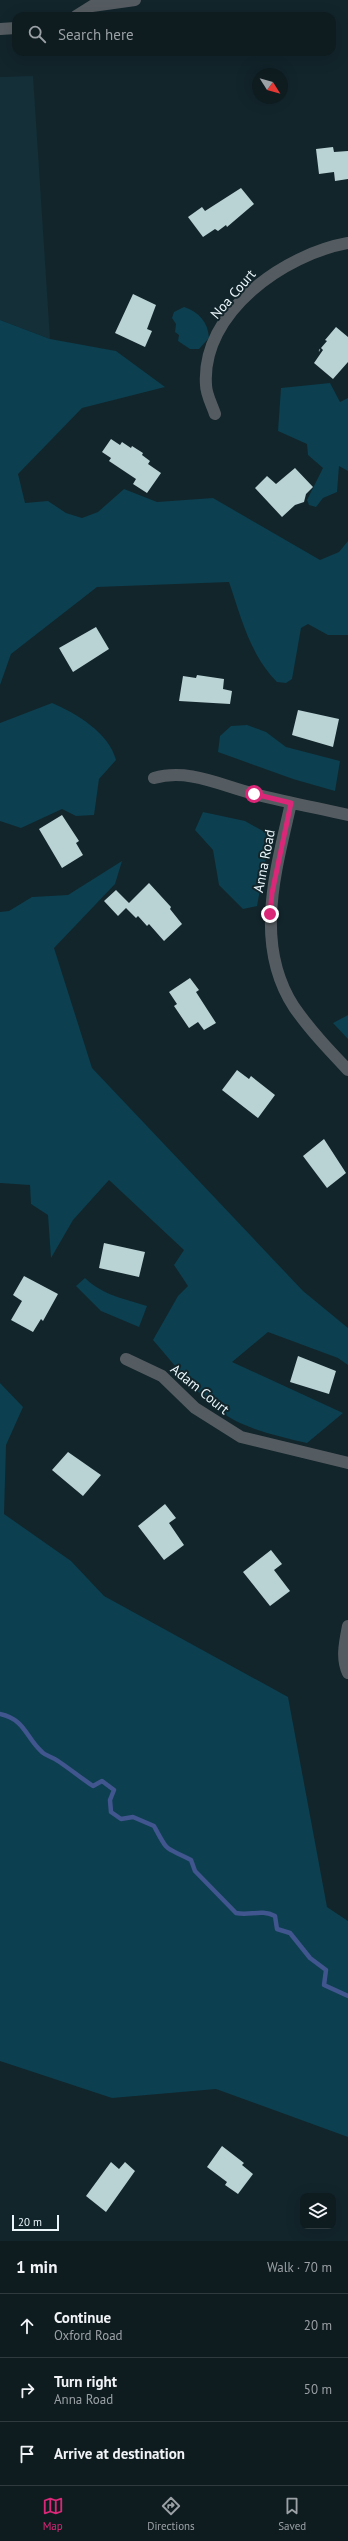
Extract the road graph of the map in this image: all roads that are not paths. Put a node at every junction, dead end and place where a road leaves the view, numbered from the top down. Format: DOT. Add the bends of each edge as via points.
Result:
graph roads {
  1 [pos="135,0"];
  2 [pos="92,3"];
  3 [pos="81,12"];
  4 [pos="12,28"];
  5 [pos="0,29"];
  6 [pos="348,243"];
  7 [pos="215,414"];
  8 [pos="154,778"];
  9 [pos="291,803"];
  10 [pos="348,815"];
  11 [pos="348,1070"];
  12 [pos="126,1359"];
  13 [pos="348,1464"];
  14 [pos="348,1626"];
  15 [pos="348,1673"];
  1 -- 2 [label="street"];
  2 -- 3 [label="street"];
  4 -- 5 [label="street"];
  6 -- 7 [label="street, Noa Court" via="321,248 285,265 264,280 234,311 215,340 205,373 206,387"];
  8 -- 9 [label="street" via="174,774 197,777"];
  9 -- 10 [label="street"];
  9 -- 11 [label="street, Anna Road" via="272,893 270,926 275,961 295,1008 312,1031"];
  12 -- 13 [label="street, Adam Court" via="162,1376 195,1408 240,1436"];
  14 -- 15 [label="street" via="344,1643 344,1665"];
}
